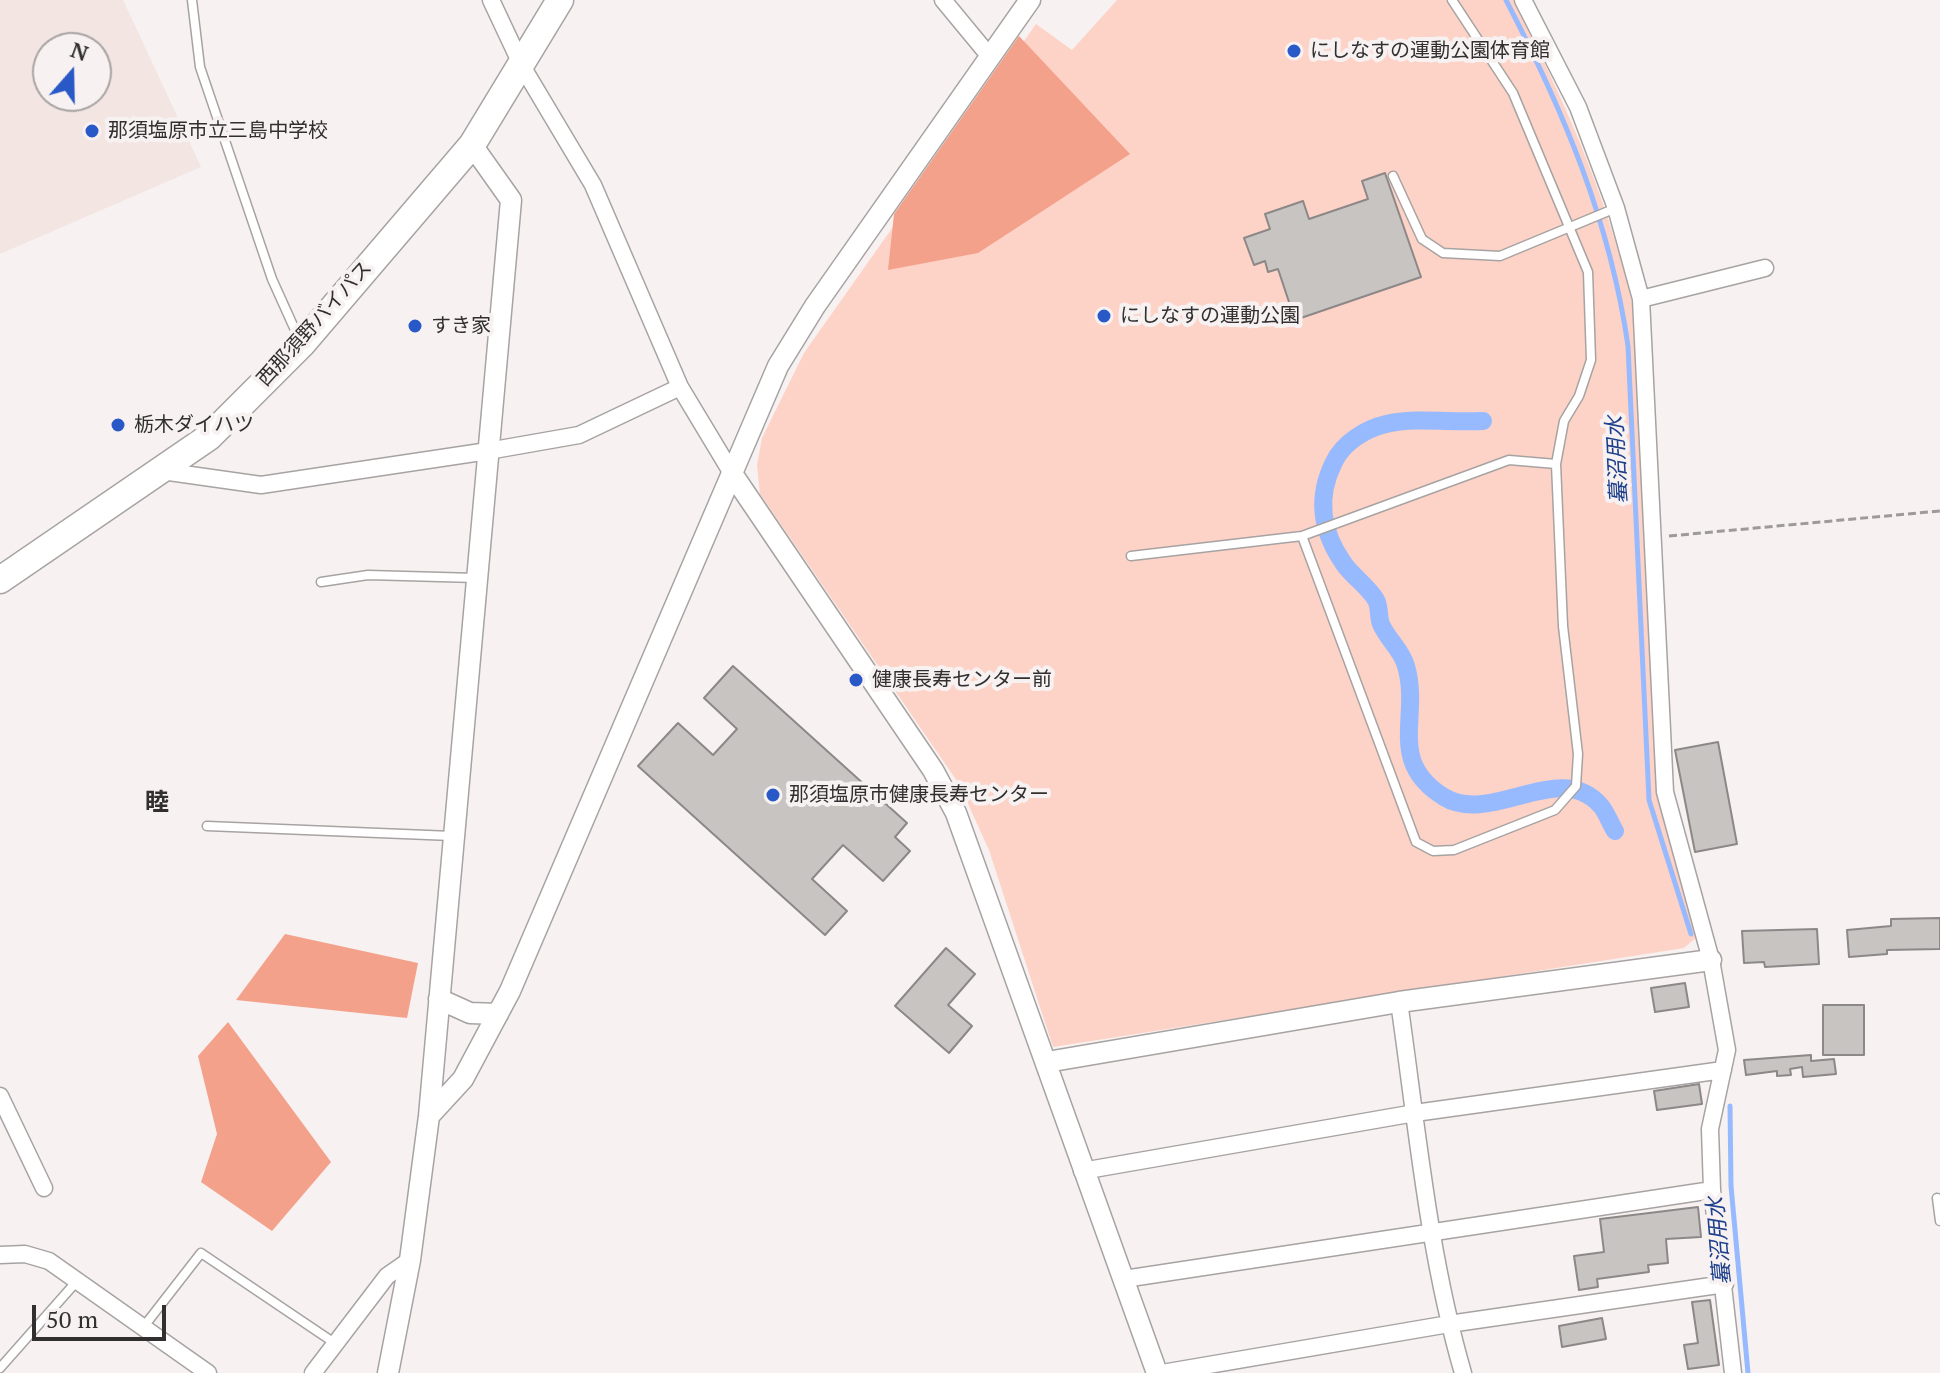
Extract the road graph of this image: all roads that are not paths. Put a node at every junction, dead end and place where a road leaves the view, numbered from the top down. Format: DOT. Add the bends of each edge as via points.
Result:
graph roads {
  1 [pos="192,0"];
  2 [pos="491,0"];
  3 [pos="560,0"];
  4 [pos="943,0"];
  5 [pos="1030,0"];
  6 [pos="1452,0"];
  7 [pos="1523,0"];
  8 [pos="991,58"];
  9 [pos="522,66"];
  10 [pos="472,145"];
  11 [pos="1393,176"];
  12 [pos="1616,208"];
  13 [pos="1566,227"];
  14 [pos="1765,268"];
  15 [pos="1641,299"];
  16 [pos="302,344"];
  17 [pos="680,387"];
  18 [pos="488,451"];
  19 [pos="1556,464"];
  20 [pos="162,471"];
  21 [pos="733,475"];
  22 [pos="1302,536"];
  23 [pos="1131,556"];
  24 [pos="477,578"];
  25 [pos="0,580"];
  26 [pos="321,582"];
  27 [pos="207,826"];
  28 [pos="453,836"];
  29 [pos="1711,960"];
  30 [pos="439,999"];
  31 [pos="1399,1002"];
  32 [pos="498,1014"];
  33 [pos="1047,1062"];
  34 [pos="1723,1070"];
  35 [pos="0,1096"];
  36 [pos="1415,1113"];
  37 [pos="429,1116"];
  38 [pos="1082,1171"];
  39 [pos="44,1188"];
  40 [pos="1712,1190"];
  41 [pos="1937,1198"];
  42 [pos="1940,1221"];
  43 [pos="1432,1230"];
  44 [pos="0,1255"];
  45 [pos="410,1260"];
  46 [pos="1124,1279"];
  47 [pos="78,1280"];
  48 [pos="1725,1284"];
  49 [pos="1449,1324"];
  50 [pos="145,1325"];
  51 [pos="336,1344"];
  52 [pos="0,1368"];
  53 [pos="208,1373"];
  54 [pos="313,1373"];
  55 [pos="388,1373"];
  56 [pos="1160,1373"];
  57 [pos="1463,1373"];
  58 [pos="1733,1373"];
  1 -- 16 [label="lane" via="200,67 272,279"];
  2 -- 9 [label="street"];
  3 -- 9 [label="highway, 西那須野バイパス"];
  4 -- 8 [label="street"];
  5 -- 8 [label="street"];
  6 -- 13 [label="lane" via="1513,93"];
  7 -- 12 [label="street" via="1578,107"];
  8 -- 21 [label="street" via="793,341"];
  9 -- 10 [label="highway, 西那須野バイパス"];
  9 -- 17 [label="street" via="593,185"];
  10 -- 16 [label="highway, 西那須野バイパス"];
  10 -- 18 [label="street" via="511,200"];
  11 -- 13 [label="lane" via="1422,239 1443,253 1500,256"];
  12 -- 13 [label="lane"];
  12 -- 15 [label="street"];
  13 -- 19 [label="lane" via="1588,272 1591,360 1564,421"];
  14 -- 15 [label="street"];
  15 -- 29 [label="street" via="1665,792"];
  16 -- 20 [label="highway, 西那須野バイパス" via="209,437"];
  17 -- 18 [label="street" via="579,435"];
  17 -- 21 [label="street"];
  18 -- 20 [label="street" via="261,485"];
  18 -- 24 [label="street"];
  19 -- 22 [label="lane" via="1509,460"];
  19 -- 22 [label="lane" via="1576,786 1555,810 1454,850 1433,851 1416,842"];
  20 -- 25 [label="highway, 西那須野バイパス"];
  21 -- 32 [label="street"];
  21 -- 33 [label="street" via="933,770 956,813"];
  22 -- 23 [label="lane"];
  24 -- 26 [label="lane" via="368,575"];
  24 -- 28 [label="street"];
  27 -- 28 [label="lane"];
  28 -- 30 [label="street"];
  29 -- 31 [label="street"];
  29 -- 34 [label="street" via="1727,1050"];
  30 -- 32 [label="street" via="470,1013"];
  30 -- 37 [label="street"];
  31 -- 33 [label="street"];
  31 -- 36 [label="street"];
  32 -- 37 [label="street" via="463,1079"];
  33 -- 38 [label="street"];
  34 -- 36 [label="street"];
  34 -- 40 [label="street" via="1710,1129"];
  35 -- 39 [label="street"];
  36 -- 38 [label="street"];
  36 -- 43 [label="street"];
  37 -- 45 [label="street"];
  38 -- 46 [label="street"];
  40 -- 43 [label="street"];
  40 -- 48 [label="street"];
  41 -- 42 [label="lane"];
  43 -- 46 [label="street"];
  43 -- 49 [label="street"];
  44 -- 47 [label="street" via="25,1254 49,1261"];
  45 -- 51 [label="street" via="387,1276"];
  45 -- 55 [label="street"];
  46 -- 56 [label="street"];
  47 -- 50 [label="street"];
  47 -- 52 [label="lane"];
  48 -- 49 [label="street"];
  48 -- 58 [label="street"];
  49 -- 56 [label="street"];
  49 -- 57 [label="street"];
  50 -- 51 [label="lane" via="201,1253"];
  50 -- 53 [label="street"];
  51 -- 54 [label="street"];
}
